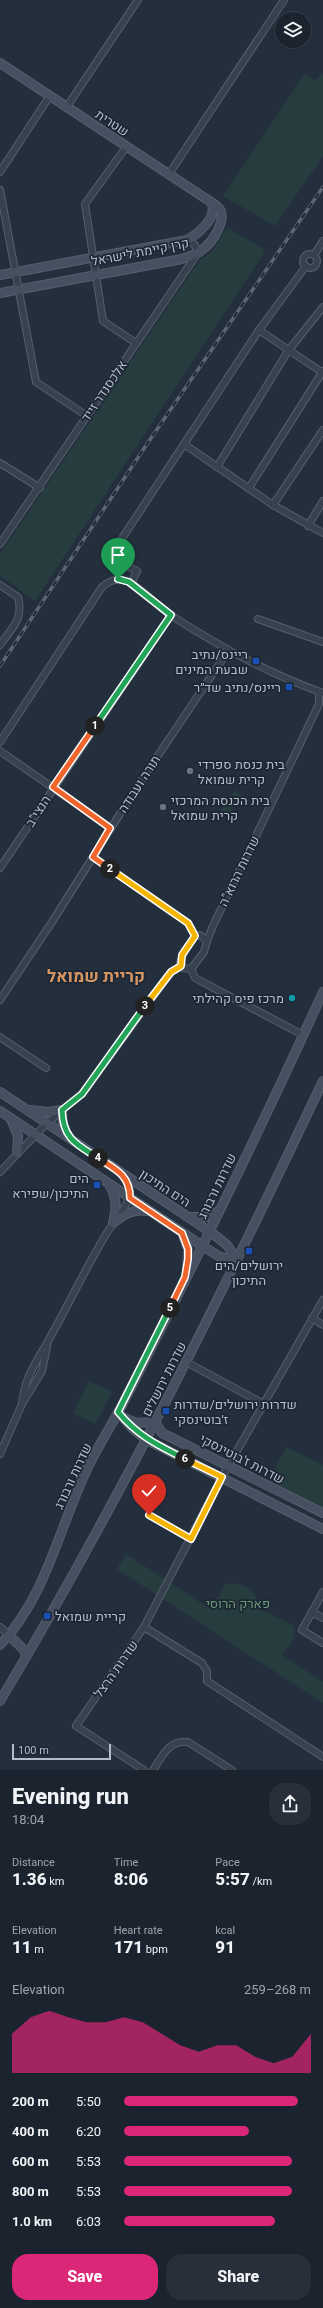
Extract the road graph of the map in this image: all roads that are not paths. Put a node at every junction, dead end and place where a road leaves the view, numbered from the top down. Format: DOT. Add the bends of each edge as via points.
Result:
graph roads {
  1 [pos="138,0"];
  2 [pos="284,0"];
  3 [pos="0,63"];
  4 [pos="50,97"];
  5 [pos="66,108"];
  6 [pos="126,147"];
  7 [pos="0,172"];
  8 [pos="169,174"];
  9 [pos="0,190"];
  10 [pos="210,202"];
  11 [pos="187,240"];
  12 [pos="323,241"];
  13 [pos="197,254"];
  14 [pos="314,255"];
  15 [pos="94,257"];
  16 [pos="316,264"];
  17 [pos="306,266"];
  18 [pos="323,267"];
  19 [pos="17,272"];
  20 [pos="96,273"];
  21 [pos="0,276"];
  22 [pos="20,288"];
  23 [pos="0,292"];
  24 [pos="323,307"];
  25 [pos="259,330"];
  26 [pos="136,343"];
  27 [pos="288,351"];
  28 [pos="323,372"];
  29 [pos="86,416"];
  30 [pos="323,430"];
  31 [pos="184,444"];
  32 [pos="0,463"];
  33 [pos="217,467"];
  34 [pos="40,488"];
  35 [pos="250,488"];
  36 [pos="323,501"];
  37 [pos="273,505"];
  38 [pos="308,526"];
  39 [pos="323,533"];
  40 [pos="0,544"];
  41 [pos="131,584"];
  42 [pos="0,585"];
  43 [pos="171,615"];
  44 [pos="258,619"];
  45 [pos="323,642"];
  46 [pos="0,645"];
  47 [pos="228,651"];
  48 [pos="321,693"];
  49 [pos="0,742"];
  50 [pos="0,751"];
  51 [pos="53,787"];
  52 [pos="110,828"];
  53 [pos="93,857"];
  54 [pos="0,868"];
  55 [pos="195,936"];
  56 [pos="208,941"];
  57 [pos="181,966"];
  58 [pos="191,969"];
  59 [pos="323,992"];
  60 [pos="0,1000"];
  61 [pos="304,1035"];
  62 [pos="0,1037"];
  63 [pos="46,1068"];
  64 [pos="323,1081"];
  65 [pos="0,1092"];
  66 [pos="17,1104"];
  67 [pos="62,1110"];
  68 [pos="0,1111"];
  69 [pos="11,1118"];
  70 [pos="46,1124"];
  71 [pos="35,1135"];
  72 [pos="74,1143"];
  73 [pos="17,1153"];
  74 [pos="0,1172"];
  75 [pos="124,1175"];
  76 [pos="108,1184"];
  77 [pos="130,1198"];
  78 [pos="150,1211"];
  79 [pos="218,1212"];
  80 [pos="187,1217"];
  81 [pos="113,1223"];
  82 [pos="208,1231"];
  83 [pos="182,1233"];
  84 [pos="201,1246"];
  85 [pos="237,1260"];
  86 [pos="185,1277"];
  87 [pos="323,1300"];
  88 [pos="312,1318"];
  89 [pos="323,1325"];
  90 [pos="47,1343"];
  91 [pos="186,1362"];
  92 [pos="32,1367"];
  93 [pos="42,1371"];
  94 [pos="26,1381"];
  95 [pos="36,1384"];
  96 [pos="262,1403"];
  97 [pos="22,1404"];
  98 [pos="120,1414"];
  99 [pos="156,1422"];
  100 [pos="147,1440"];
  101 [pos="159,1446"];
  102 [pos="140,1452"];
  103 [pos="0,1454"];
  104 [pos="228,1466"];
  105 [pos="222,1477"];
  106 [pos="323,1513"];
  107 [pos="149,1515"];
  108 [pos="323,1529"];
  109 [pos="191,1539"];
  110 [pos="323,1592"];
  111 [pos="312,1612"];
  112 [pos="323,1618"];
  113 [pos="0,1627"];
  114 [pos="144,1627"];
  115 [pos="9,1635"];
  116 [pos="323,1643"];
  117 [pos="0,1645"];
  118 [pos="26,1657"];
  119 [pos="0,1701"];
  120 [pos="323,1757"];
  121 [pos="144,1770"];
  122 [pos="153,1770"];
  123 [pos="232,1770"];
  1 -- 5 [label="street"];
  2 -- 8 [label="street"];
  3 -- 4 [label="street, שטרית"];
  4 -- 5 [label="street, שטרית"];
  4 -- 7 [label="street"];
  5 -- 6 [label="street, שטרית"];
  6 -- 8 [label="street, שטרית"];
  6 -- 15 [label="street" via="85,204"];
  8 -- 10 [label="street, שטרית"];
  9 -- 19 [label="street"];
  10 -- 11 [label="street, קרן קיימת לישראל" via="213,210 210,219 197,234"];
  10 -- 13 [label="street, קרן קיימת לישראל" via="220,208 221,223 208,245"];
  11 -- 13 [label="street" via="194,245"];
  11 -- 15 [label="street, קרן קיימת לישראל"];
  12 -- 14 [label="street"];
  13 -- 20 [label="street, קרן קיימת לישראל" via="182,259"];
  13 -- 26 [label="street, אלכסנדר זייד"];
  14 -- 16 [label="street"];
  14 -- 17 [label="street" via="308,254 304,257"];
  15 -- 19 [label="street, קרן קיימת לישראל"];
  15 -- 20 [label="street"];
  16 -- 17 [label="street" via="310,268"];
  16 -- 18 [label="street"];
  17 -- 25 [label="street"];
  19 -- 21 [label="street, קרן קיימת לישראל"];
  19 -- 22 [label="street"];
  20 -- 22 [label="street, קרן קיימת לישראל"];
  20 -- 26 [label="street" via="104,321"];
  22 -- 23 [label="street, קרן קיימת לישראל"];
  22 -- 29 [label="street" via="36,382"];
  24 -- 27 [label="street"];
  25 -- 27 [label="street"];
  25 -- 31 [label="street"];
  26 -- 29 [label="street, אלכסנדר זייד"];
  27 -- 28 [label="street"];
  27 -- 33 [label="street"];
  28 -- 35 [label="street"];
  29 -- 34 [label="street, אלכסנדר זייד"];
  30 -- 37 [label="street"];
  31 -- 33 [label="street"];
  31 -- 41 [label="street" via="117,546 117,557 123,564 137,571"];
  32 -- 34 [label="street"];
  33 -- 35 [label="street"];
  34 -- 40 [label="street, אלכסנדר זייד"];
  35 -- 37 [label="street"];
  36 -- 38 [label="street"];
  37 -- 38 [label="street"];
  38 -- 39 [label="street"];
  41 -- 43 [label="street"];
  41 -- 49 [label="street" via="118,579 109,581 102,587"];
  42 -- 46 [label="street" via="18,597 21,607 20,617"];
  43 -- 47 [label="street"];
  43 -- 51 [label="street, הנצי\"ב"];
  44 -- 45 [label="street"];
  47 -- 48 [label="street"];
  47 -- 52 [label="street, תורה ועבודה"];
  48 -- 56 [label="street, שדרות הרוא\"ה" via="314,716"];
  50 -- 51 [label="street"];
  51 -- 52 [label="street"];
  51 -- 54 [label="street, הנצי\"ב"];
  52 -- 53 [label="street, תורה ועבודה"];
  53 -- 55 [label="street" via="188,923"];
  53 -- 60 [label="street, תורה ועבודה"];
  55 -- 56 [label="street" via="205,937"];
  55 -- 57 [label="street" via="182,955"];
  56 -- 58 [label="street, שדרות הרוא\"ה" via="204,952"];
  57 -- 58 [label="street"];
  57 -- 67 [label="street" via="166,978 82,1094"];
  58 -- 61 [label="street" via="195,978"];
  59 -- 61 [label="street, שדרות ורבורג"];
  61 -- 79 [label="street, שדרות ורבורג"];
  62 -- 63 [label="street"];
  64 -- 85 [label="street, שדרות ירושלים"];
  65 -- 66 [label="street, הים התיכון"];
  66 -- 67 [label="street" via="39,1112"];
  66 -- 70 [label="street, הים התיכון"];
  67 -- 70 [label="street"];
  67 -- 72 [label="street" via="63,1128"];
  68 -- 69 [label="street"];
  69 -- 71 [label="street"];
  69 -- 73 [label="street" via="18,1136"];
  70 -- 71 [label="street"];
  70 -- 72 [label="street, הים התיכון"];
  71 -- 73 [label="street"];
  71 -- 76 [label="street"];
  72 -- 75 [label="street, הים התיכון"];
  73 -- 74 [label="street"];
  75 -- 77 [label="street" via="130,1187"];
  75 -- 80 [label="street, הים התיכון"];
  76 -- 77 [label="street"];
  76 -- 81 [label="street" via="116,1199"];
  77 -- 78 [label="street"];
  77 -- 81 [label="street"];
  78 -- 81 [label="street" via="127,1212"];
  78 -- 83 [label="street"];
  79 -- 80 [label="street" via="209,1217"];
  79 -- 82 [label="street, שדרות ורבורג"];
  80 -- 82 [label="street, הים התיכון"];
  81 -- 90 [label="street"];
  82 -- 84 [label="street, שדרות ורבורג"];
  82 -- 85 [label="street, הים התיכון" via="227,1245"];
  83 -- 84 [label="street"];
  83 -- 86 [label="street" via="188,1249"];
  84 -- 85 [label="street" via="220,1257"];
  84 -- 86 [label="street, שדרות ורבורג"];
  85 -- 91 [label="street, שדרות ירושלים"];
  86 -- 98 [label="street, שדרות ורבורג"];
  87 -- 88 [label="street, שדרות הרצל"];
  88 -- 89 [label="street"];
  88 -- 96 [label="street, שדרות הרצל"];
  90 -- 92 [label="street"];
  90 -- 93 [label="street"];
  91 -- 96 [label="street"];
  91 -- 99 [label="street, שדרות ירושלים"];
  92 -- 93 [label="street" via="38,1366"];
  92 -- 94 [label="street"];
  93 -- 95 [label="street"];
  94 -- 95 [label="street" via="30,1386"];
  94 -- 97 [label="street"];
  95 -- 97 [label="street"];
  96 -- 104 [label="street, שדרות הרצל"];
  97 -- 103 [label="street"];
  98 -- 99 [label="street" via="135,1423"];
  98 -- 100 [label="street, שדרות ז'בוטינסקי"];
  98 -- 115 [label="street, שדרות ורבורג" via="89,1466 71,1506 51,1563 35,1596"];
  99 -- 100 [label="street, שדרות ירושלים"];
  99 -- 104 [label="street, שדרות ז'בוטינסקי" via="162,1433"];
  100 -- 101 [label="street, שדרות ז'בוטינסקי"];
  100 -- 102 [label="street, שדרות ירושלים"];
  101 -- 102 [label="street" via="146,1448"];
  101 -- 105 [label="street, שדרות ז'בוטינסקי"];
  102 -- 118 [label="street, שדרות ירושלים"];
  104 -- 105 [label="street, שדרות הרצל"];
  104 -- 106 [label="street, שדרות ז'בוטינסקי"];
  105 -- 108 [label="street, שדרות ז'בוטינסקי"];
  105 -- 109 [label="street, שדרות הרצל"];
  107 -- 109 [label="street"];
  109 -- 114 [label="street, שדרות הרצל"];
  110 -- 111 [label="street"];
  111 -- 112 [label="street"];
  111 -- 116 [label="street" via="302,1630"];
  113 -- 115 [label="street"];
  114 -- 120 [label="street" via="202,1663 207,1671 208,1681"];
  114 -- 121 [label="street, שדרות הרצל" via="76,1726"];
  115 -- 117 [label="street, שדרות ורבורג"];
  115 -- 118 [label="street" via="24,1650"];
  118 -- 119 [label="street, שדרות ירושלים"];
  122 -- 123 [label="street" via="170,1745 183,1741"];
}
